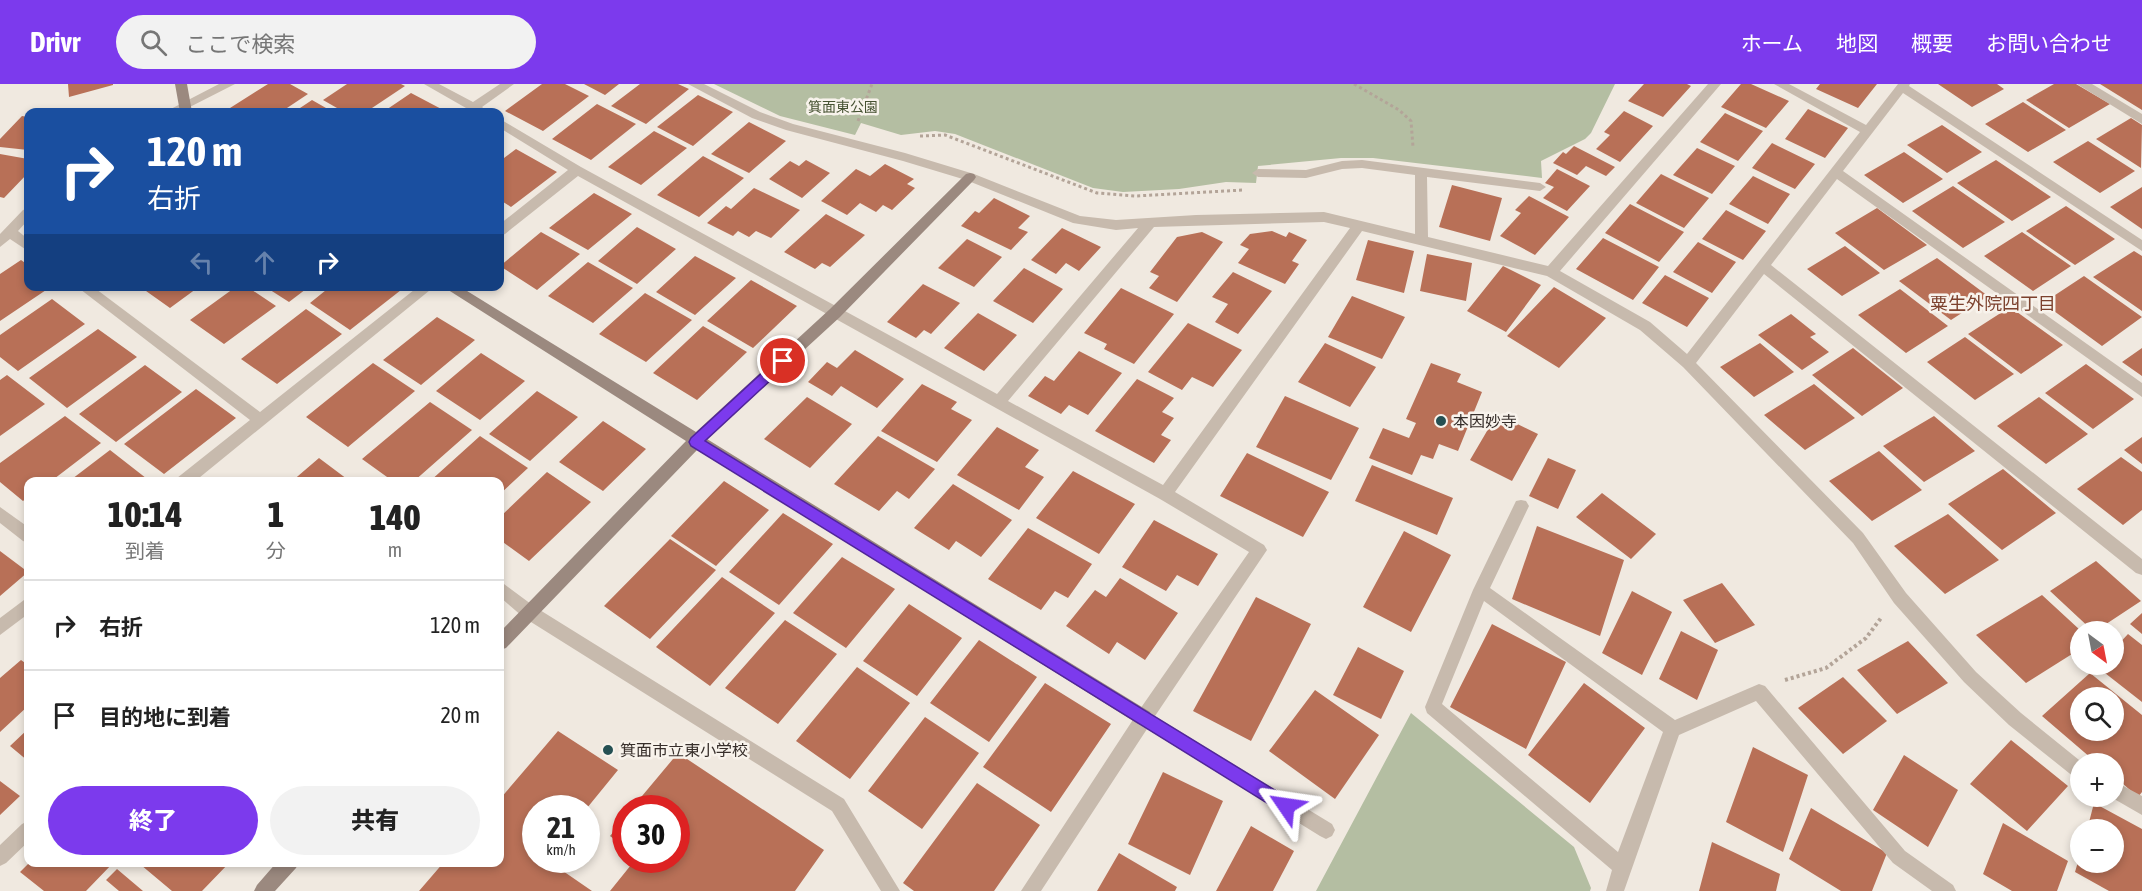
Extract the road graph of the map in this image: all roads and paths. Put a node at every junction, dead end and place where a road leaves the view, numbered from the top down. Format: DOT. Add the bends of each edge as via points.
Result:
graph roads {
  1 [pos="181,84"];
  2 [pos="229,84"];
  3 [pos="430,84"];
  4 [pos="508,84"];
  5 [pos="694,84"];
  6 [pos="872,84"];
  7 [pos="1354,84"];
  8 [pos="1714,84"];
  9 [pos="1780,84"];
  10 [pos="2083,84"];
  11 [pos="1903,85"];
  12 [pos="185,108"];
  13 [pos="187,108"];
  14 [pos="474,108"];
  15 [pos="480,108"];
  16 [pos="2142,120"];
  17 [pos="504,125"];
  18 [pos="855,127"];
  19 [pos="1867,131"];
  20 [pos="915,137"];
  21 [pos="1413,150"];
  22 [pos="577,170"];
  23 [pos="1836,172"];
  24 [pos="1258,173"];
  25 [pos="1421,173"];
  26 [pos="970,177"];
  27 [pos="1540,187"];
  28 [pos="1245,190"];
  29 [pos="24,217"];
  30 [pos="1150,224"];
  31 [pos="1359,225"];
  32 [pos="504,228"];
  33 [pos="10,232"];
  34 [pos="1420,239"];
  35 [pos="0,242"];
  36 [pos="24,243"];
  37 [pos="2142,246"];
  38 [pos="1763,266"];
  39 [pos="1551,272"];
  40 [pos="89,291"];
  41 [pos="423,291"];
  42 [pos="456,291"];
  43 [pos="835,313"];
  44 [pos="1688,363"];
  45 [pos="2142,391"];
  46 [pos="999,402"];
  47 [pos="260,420"];
  48 [pos="695,442"];
  49 [pos="188,477"];
  50 [pos="1165,494"];
  51 [pos="1521,506"];
  52 [pos="0,514"];
  53 [pos="24,533"];
  54 [pos="2142,568"];
  55 [pos="1481,590"];
  56 [pos="504,591"];
  57 [pos="24,607"];
  58 [pos="529,612"];
  59 [pos="1875,625"];
  60 [pos="0,628"];
  61 [pos="504,639"];
  62 [pos="1791,678"];
  63 [pos="1144,718"];
  64 [pos="1673,729"];
  65 [pos="2070,763"];
  66 [pos="2124,796"];
  67 [pos="2142,806"];
  68 [pos="1326,830"];
  69 [pos="24,834"];
  70 [pos="0,857"];
  71 [pos="285,867"];
  72 [pos="1622,867"];
  73 [pos="263,891"];
  74 [pos="891,891"];
  75 [pos="1030,891"];
  76 [pos="1616,891"];
  77 [pos="1947,891"];
  1 -- 12 [label="street"];
  2 -- 13 [label="street"];
  3 -- 14 [label="street"];
  4 -- 15 [label="street"];
  5 -- 26 [label="street" via="790,127"];
  6 -- 18 [label="path"];
  7 -- 21 [label="path" via="1411,121"];
  8 -- 39 [label="street"];
  9 -- 19 [label="street"];
  10 -- 16 [label="street"];
  11 -- 19 [label="street"];
  11 -- 37 [label="street"];
  17 -- 22 [label="street"];
  19 -- 23 [label="street"];
  20 -- 28 [label="path" via="945,135 1097,193 1135,196"];
  22 -- 32 [label="street"];
  22 -- 43 [label="street"];
  23 -- 38 [label="street"];
  23 -- 45 [label="street"];
  24 -- 25 [label="street" via="1306,174 1362,164"];
  25 -- 27 [label="street"];
  25 -- 34 [label="street"];
  26 -- 30 [label="street" via="1078,219 1116,225"];
  26 -- 43 [label="street"];
  29 -- 33 [label="street"];
  30 -- 31 [label="street" via="1324,217"];
  30 -- 46 [label="street"];
  31 -- 34 [label="street"];
  31 -- 50 [label="street"];
  33 -- 35 [label="street"];
  33 -- 36 [label="street"];
  34 -- 39 [label="street"];
  38 -- 44 [label="street"];
  38 -- 54 [label="street"];
  39 -- 44 [label="street" via="1645,326"];
  40 -- 47 [label="street"];
  41 -- 47 [label="street"];
  42 -- 48 [label="street"];
  43 -- 46 [label="street"];
  43 -- 48 [label="street"];
  44 -- 65 [label="street" via="1857,538 1900,598 1970,677"];
  46 -- 50 [label="street"];
  47 -- 49 [label="street"];
  48 -- 58 [label="street"];
  48 -- 63 [label="street"];
  50 -- 63 [label="street" via="1259,550"];
  51 -- 55 [label="street"];
  52 -- 53 [label="street"];
  55 -- 64 [label="street"];
  55 -- 72 [label="street" via="1433,707"];
  56 -- 58 [label="street"];
  57 -- 60 [label="street"];
  58 -- 61 [label="street"];
  58 -- 74 [label="street" via="838,805"];
  59 -- 62 [label="path" via="1866,638 1826,668"];
  63 -- 68 [label="street"];
  63 -- 75 [label="street"];
  64 -- 72 [label="street"];
  64 -- 77 [label="street" via="1759,692 1899,857"];
  66 -- 67 [label="street"];
  69 -- 70 [label="street"];
  71 -- 73 [label="street"];
  72 -- 76 [label="street"];
}
